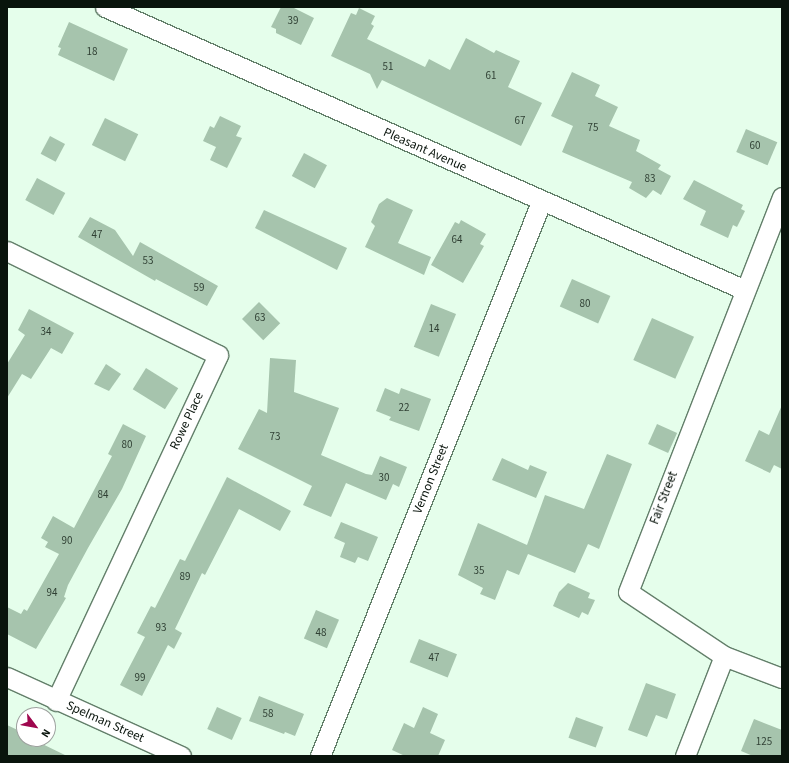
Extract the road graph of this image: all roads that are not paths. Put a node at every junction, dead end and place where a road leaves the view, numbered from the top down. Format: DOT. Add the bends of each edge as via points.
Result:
graph roads {
  1 [pos="105,7"];
  2 [pos="782,197"];
  3 [pos="541,202"];
  4 [pos="7,251"];
  5 [pos="745,290"];
  6 [pos="724,656"];
  7 [pos="7,677"];
  8 [pos="782,678"];
  9 [pos="56,701"];
  10 [pos="181,756"];
  11 [pos="320,756"];
  12 [pos="685,756"];
  1 -- 3 [label="street, Pleasant Avenue"];
  2 -- 5 [label="street, Fair Street"];
  3 -- 5 [label="street, Pleasant Avenue"];
  3 -- 11 [label="street, Vernon Street"];
  4 -- 9 [label="street, Rowe Place" via="218,355"];
  5 -- 6 [label="street, Fair Street" via="628,592"];
  6 -- 8 [label="street"];
  6 -- 12 [label="street"];
  7 -- 9 [label="street, Spelman Street"];
  9 -- 10 [label="street, Spelman Street"];
}
